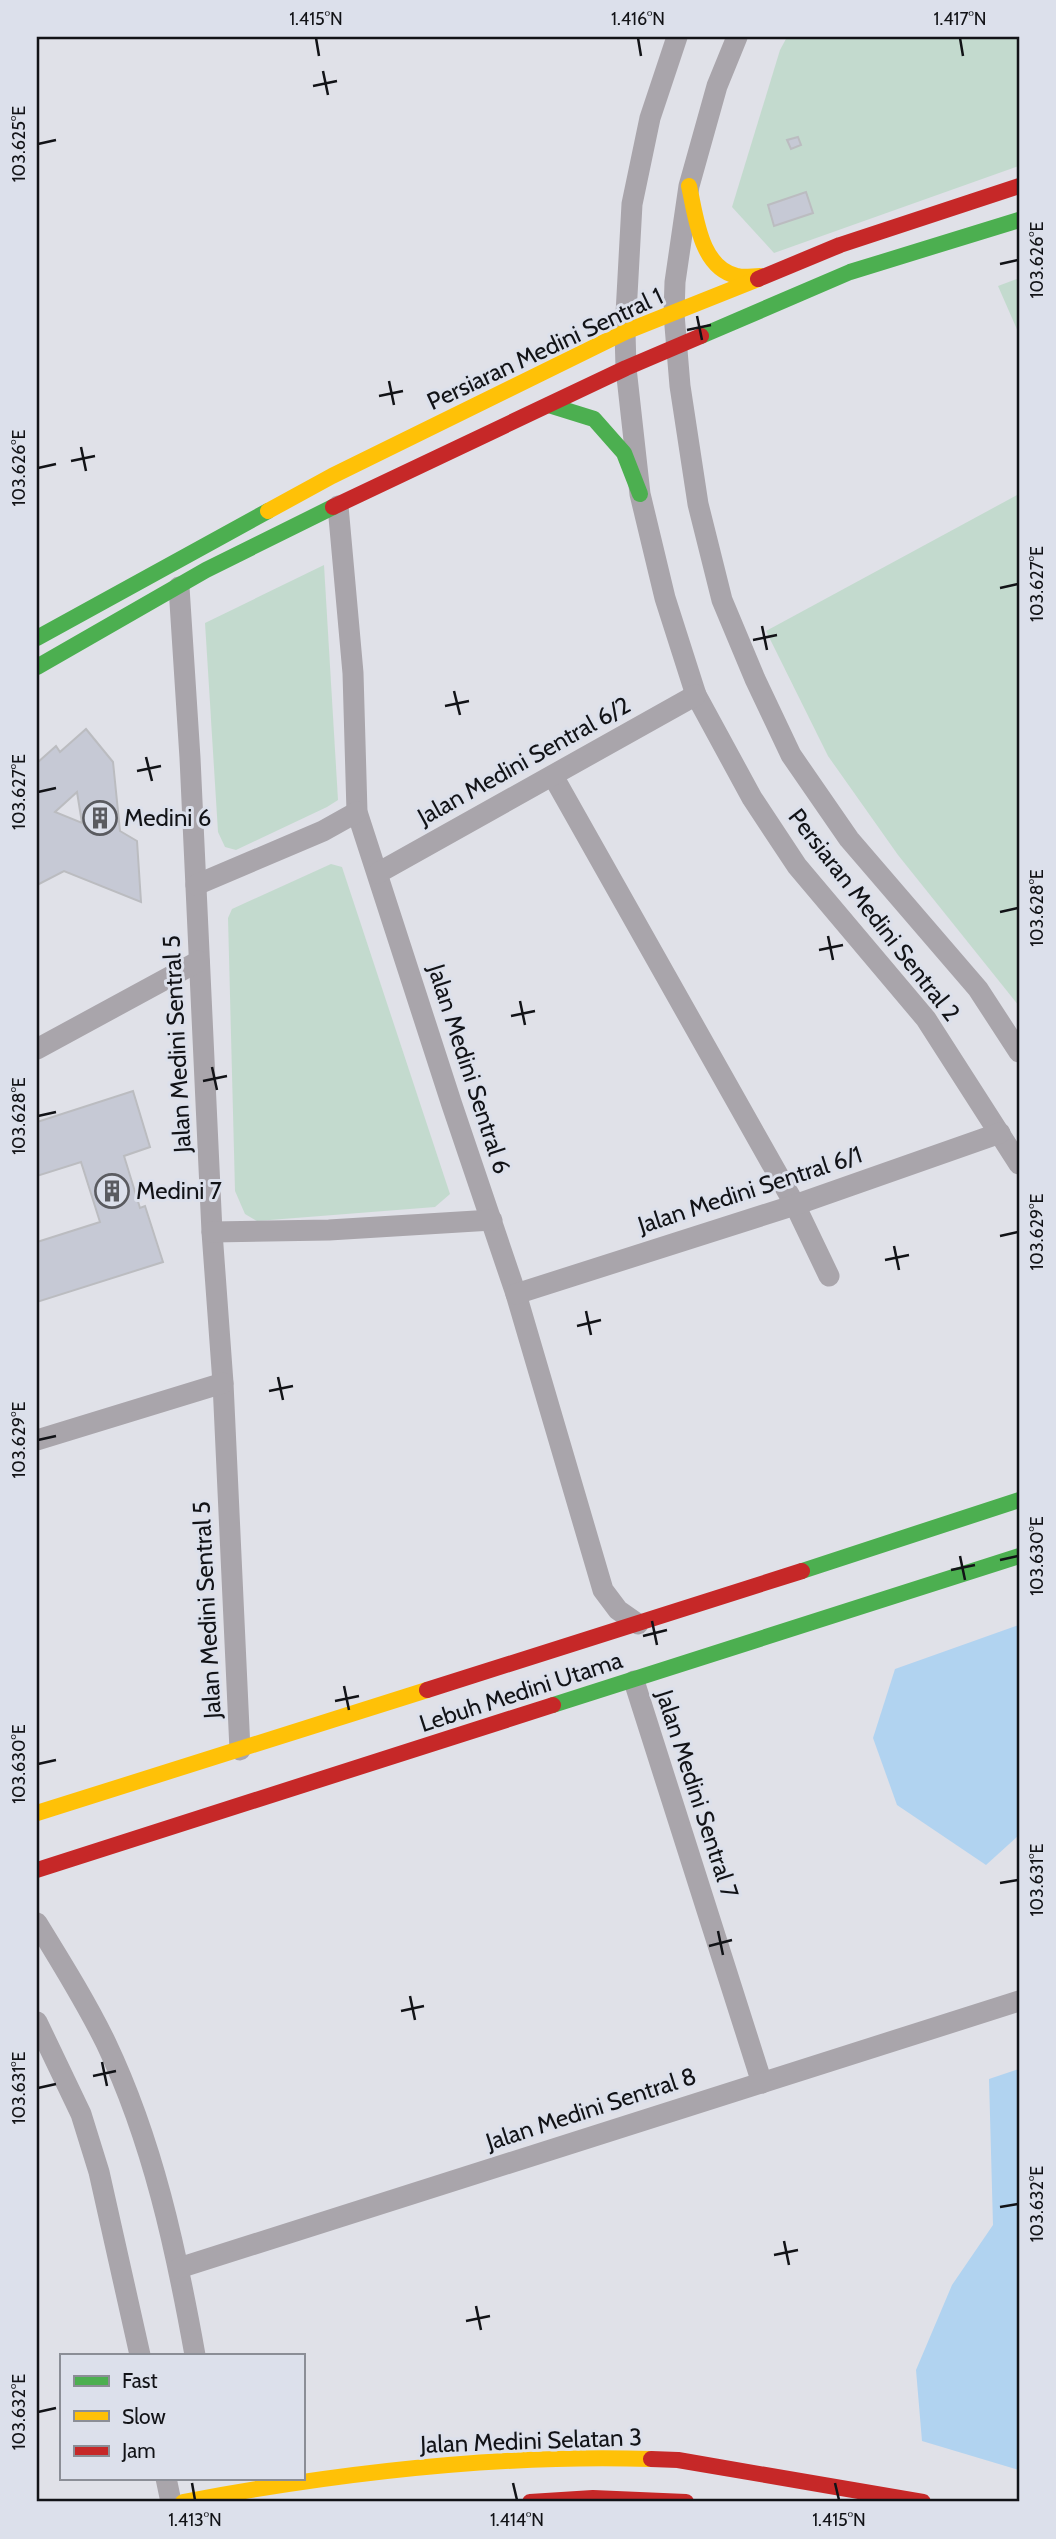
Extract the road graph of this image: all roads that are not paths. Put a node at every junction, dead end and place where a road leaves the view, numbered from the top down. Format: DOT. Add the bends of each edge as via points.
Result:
graph roads {
  1 [pos="677,37"];
  2 [pos="737,37"];
  3 [pos="689,186"];
  4 [pos="1019,186"];
  5 [pos="1019,220"];
  6 [pos="760,276"];
  7 [pos="674,314"];
  8 [pos="625,332"];
  9 [pos="676,347"];
  10 [pos="626,368"];
  11 [pos="549,405"];
  12 [pos="640,494"];
  13 [pos="338,506"];
  14 [pos="179,587"];
  15 [pos="37,638"];
  16 [pos="37,667"];
  17 [pos="696,695"];
  18 [pos="553,776"];
  19 [pos="357,812"];
  20 [pos="378,873"];
  21 [pos="195,885"];
  22 [pos="199,961"];
  23 [pos="37,1049"];
  24 [pos="1019,1052"];
  25 [pos="1000,1133"];
  26 [pos="1019,1164"];
  27 [pos="794,1205"];
  28 [pos="492,1220"];
  29 [pos="212,1232"];
  30 [pos="830,1276"];
  31 [pos="516,1294"];
  32 [pos="223,1383"];
  33 [pos="37,1440"];
  34 [pos="1019,1500"];
  35 [pos="1019,1556"];
  36 [pos="638,1623"];
  37 [pos="634,1681"];
  38 [pos="240,1750"];
  39 [pos="37,1812"];
  40 [pos="37,1870"];
  41 [pos="37,1923"];
  42 [pos="1019,2001"];
  43 [pos="37,2022"];
  44 [pos="762,2083"];
  45 [pos="179,2268"];
  46 [pos="140,2354"];
  47 [pos="195,2354"];
  48 [pos="166,2480"];
  49 [pos="221,2492"];
  50 [pos="171,2502"];
  51 [pos="183,2502"];
  52 [pos="530,2502"];
  53 [pos="686,2502"];
  54 [pos="923,2502"];
  1 -- 8 [label="street, Persiaran Medini Sentral 2" via="650,118 632,204"];
  2 -- 3 [label="street, Persiaran Medini Sentral 2" via="717,86"];
  3 -- 6 [label="street" via="705,247 715,262 736,276"];
  3 -- 7 [label="street, Persiaran Medini Sentral 2"];
  4 -- 6 [label="street, Persiaran Medini Sentral 1" via="840,244"];
  5 -- 9 [label="street" via="850,272"];
  6 -- 7 [label="street, Persiaran Medini Sentral 1"];
  7 -- 8 [label="street, Persiaran Medini Sentral 1"];
  7 -- 9 [label="street, Persiaran Medini Sentral 2"];
  8 -- 10 [label="street, Persiaran Medini Sentral 2"];
  8 -- 15 [label="street, Persiaran Medini Sentral 1" via="332,476"];
  9 -- 10 [label="street"];
  9 -- 24 [label="street, Persiaran Medini Sentral 2" via="698,504 722,600 754,679 791,755 849,839 978,989"];
  10 -- 11 [label="street"];
  10 -- 12 [label="street, Persiaran Medini Sentral 2"];
  11 -- 12 [label="street" via="594,419 624,453"];
  11 -- 13 [label="street"];
  12 -- 17 [label="street, Persiaran Medini Sentral 2" via="665,598"];
  13 -- 14 [label="street"];
  13 -- 19 [label="street, Jalan Medini Sentral 6" via="353,673"];
  14 -- 16 [label="street"];
  14 -- 21 [label="street, Jalan Medini Sentral 5"];
  17 -- 18 [label="street, Jalan Medini Sentral 6/2"];
  17 -- 25 [label="street, Persiaran Medini Sentral 2" via="752,798 797,866 926,1019"];
  18 -- 20 [label="street, Jalan Medini Sentral 6/2"];
  18 -- 27 [label="street"];
  19 -- 20 [label="street, Jalan Medini Sentral 6"];
  19 -- 21 [label="street"];
  20 -- 28 [label="street, Jalan Medini Sentral 6"];
  21 -- 22 [label="street, Jalan Medini Sentral 5"];
  22 -- 23 [label="street"];
  22 -- 29 [label="street, Jalan Medini Sentral 5"];
  25 -- 26 [label="street, Persiaran Medini Sentral 2"];
  25 -- 27 [label="street, Jalan Medini Sentral 6/1"];
  27 -- 30 [label="street"];
  27 -- 31 [label="street, Jalan Medini Sentral 6/1"];
  28 -- 29 [label="street"];
  28 -- 31 [label="street, Jalan Medini Sentral 6"];
  29 -- 32 [label="street, Jalan Medini Sentral 5"];
  31 -- 36 [label="street, Jalan Medini Sentral 6" via="603,1590 618,1610"];
  32 -- 33 [label="street"];
  32 -- 38 [label="street, Jalan Medini Sentral 5"];
  34 -- 36 [label="street, Lebuh Medini Utama"];
  35 -- 37 [label="street, Lebuh Medini Utama"];
  36 -- 38 [label="street, Lebuh Medini Utama"];
  37 -- 40 [label="street, Lebuh Medini Utama"];
  37 -- 44 [label="street, Jalan Medini Sentral 7"];
  38 -- 39 [label="street, Lebuh Medini Utama"];
  41 -- 45 [label="street" via="106,2043 136,2115"];
  42 -- 44 [label="street, Jalan Medini Sentral 8"];
  43 -- 46 [label="street" via="81,2114 99,2172"];
  44 -- 45 [label="street, Jalan Medini Sentral 8"];
  45 -- 47 [label="street"];
  48 -- 50 [label="street"];
  49 -- 51 [label="street, Jalan Medini Selatan 3"];
  49 -- 54 [label="street, Jalan Medini Selatan 3" via="435,2466 588,2457 678,2460"];
  52 -- 53 [label="street" via="593,2498"];
}
